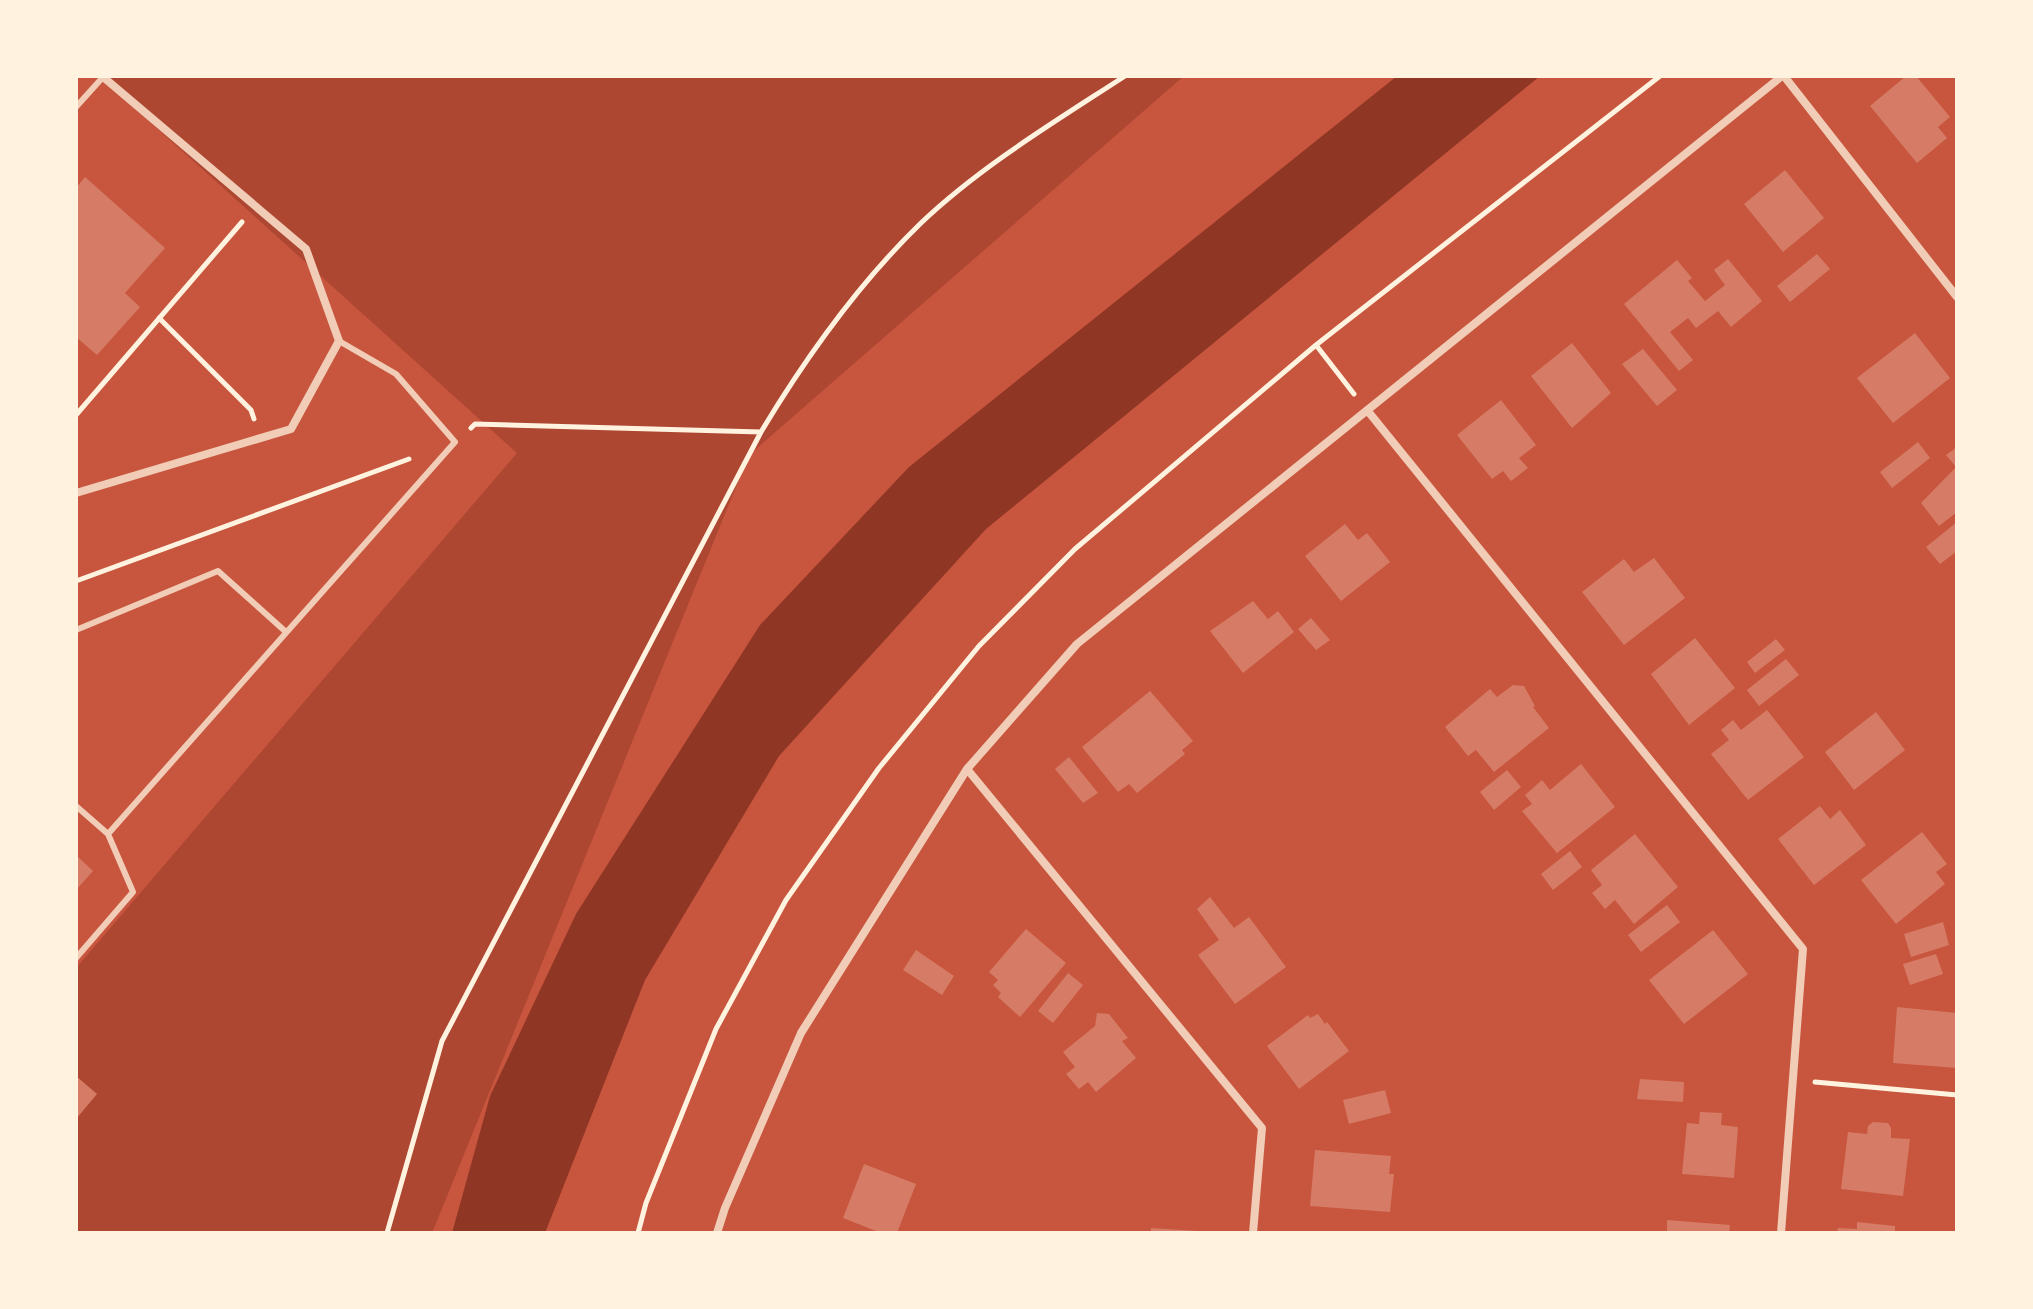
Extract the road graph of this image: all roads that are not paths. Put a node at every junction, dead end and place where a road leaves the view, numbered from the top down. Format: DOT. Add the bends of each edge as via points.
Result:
graph roads {
  1 [pos="102,76"];
  2 [pos="1783,76"];
  3 [pos="76,107"];
  4 [pos="1957,297"];
  5 [pos="339,341"];
  6 [pos="1367,410"];
  7 [pos="76,493"];
  8 [pos="76,630"];
  9 [pos="286,632"];
  10 [pos="967,769"];
  11 [pos="76,806"];
  12 [pos="108,834"];
  13 [pos="76,958"];
  14 [pos="717,1233"];
  15 [pos="1253,1233"];
  16 [pos="1781,1233"];
  1 -- 3 [label="lane"];
  1 -- 5 [label="street" via="306,249"];
  2 -- 4 [label="street"];
  2 -- 6 [label="street"];
  5 -- 7 [label="street" via="291,429"];
  5 -- 9 [label="lane" via="396,374 455,442"];
  6 -- 10 [label="street" via="1077,644"];
  6 -- 16 [label="street" via="1803,949"];
  8 -- 9 [label="lane" via="218,571"];
  9 -- 12 [label="lane"];
  10 -- 14 [label="street" via="801,1033"];
  10 -- 15 [label="street" via="1262,1128"];
  11 -- 12 [label="lane"];
  12 -- 13 [label="lane" via="133,892"];
}
